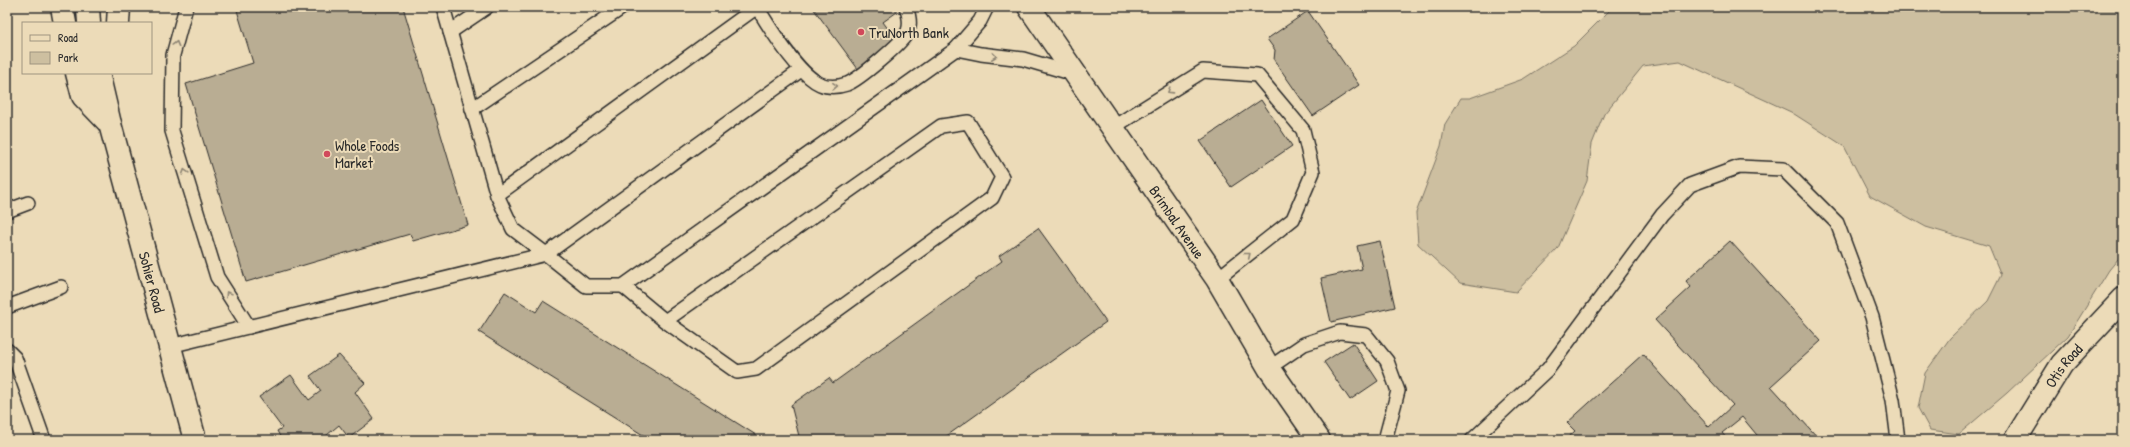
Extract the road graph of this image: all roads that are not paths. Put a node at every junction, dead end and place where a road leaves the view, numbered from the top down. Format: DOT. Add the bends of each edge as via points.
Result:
graph roads {
  1 [pos="62,7"];
  2 [pos="88,7"];
  3 [pos="119,7"];
  4 [pos="186,7"];
  5 [pos="443,7"];
  6 [pos="487,7"];
  7 [pos="622,7"];
  8 [pos="757,7"];
  9 [pos="906,7"];
  10 [pos="987,7"];
  11 [pos="1029,7"];
  12 [pos="65,22"];
  13 [pos="89,22"];
  14 [pos="118,22"];
  15 [pos="450,32"];
  16 [pos="956,48"];
  17 [pos="801,70"];
  18 [pos="77,74"];
  19 [pos="98,74"];
  20 [pos="114,74"];
  21 [pos="1074,74"];
  22 [pos="472,109"];
  23 [pos="110,124"];
  24 [pos="1112,128"];
  25 [pos="496,195"];
  26 [pos="28,203"];
  27 [pos="7,212"];
  28 [pos="546,254"];
  29 [pos="1217,279"];
  30 [pos="623,286"];
  31 [pos="61,287"];
  32 [pos="2123,299"];
  33 [pos="7,307"];
  34 [pos="665,321"];
  35 [pos="249,327"];
  36 [pos="170,346"];
  37 [pos="7,350"];
  38 [pos="1268,368"];
  39 [pos="44,440"];
  40 [pos="195,440"];
  41 [pos="1319,440"];
  42 [pos="1385,440"];
  43 [pos="1472,440"];
  44 [pos="1898,440"];
  45 [pos="2015,440"];
  1 -- 12 [label="main road"];
  2 -- 13 [label="main road"];
  3 -- 14 [label="main road"];
  35 -- 4 [label="lane, one-way" via="217,277 172,131 173,55"];
  5 -- 15 [label="lane"];
  6 -- 15 [label="lane"];
  7 -- 22 [label="lane"];
  8 -- 17 [label="lane"];
  8 -- 25 [label="lane"];
  17 -- 9 [label="lane, one-way" via="820,84 835,88 848,84 900,44 908,31 910,17"];
  10 -- 16 [label="lane" via="980,21"];
  11 -- 21 [label="main road, Brimbal Avenue"];
  15 -- 22 [label="lane"];
  16 -- 21 [label="lane, one-way" via="1023,59"];
  16 -- 30 [label="lane"];
  17 -- 28 [label="lane"];
  18 -- 23 [label="main road" via="83,96"];
  19 -- 23 [label="main road, Sohier Road"];
  20 -- 23 [label="main road"];
  21 -- 24 [label="main road, Brimbal Avenue"];
  22 -- 25 [label="lane"];
  23 -- 36 [label="main road, Sohier Road"];
  24 -- 29 [label="main road, Brimbal Avenue"];
  29 -- 24 [label="lane, one-way" via="1293,219 1313,172 1303,130 1257,75 1203,71"];
  25 -- 28 [label="lane" via="513,229"];
  26 -- 27 [label="lane"];
  28 -- 30 [label="lane" via="586,286"];
  28 -- 35 [label="lane"];
  29 -- 38 [label="main road, Brimbal Avenue"];
  30 -- 34 [label="lane"];
  31 -- 33 [label="lane"];
  32 -- 45 [label="main road, Otis Road" via="2062,364"];
  34 -- 34 [label="lane" via="737,372 756,369 992,198 1002,177 968,122 941,126"];
  35 -- 36 [label="lane"];
  36 -- 40 [label="main road, Sohier Road"];
  37 -- 39 [label="lane" via="15,358"];
  38 -- 41 [label="main road, Brimbal Avenue"];
  38 -- 42 [label="lane" via="1304,344 1340,332 1366,335 1387,361 1398,391"];
  43 -- 44 [label="lane" via="1548,369 1662,215 1690,185 1739,167 1783,169 1837,223 1872,317 1893,400"];
}
